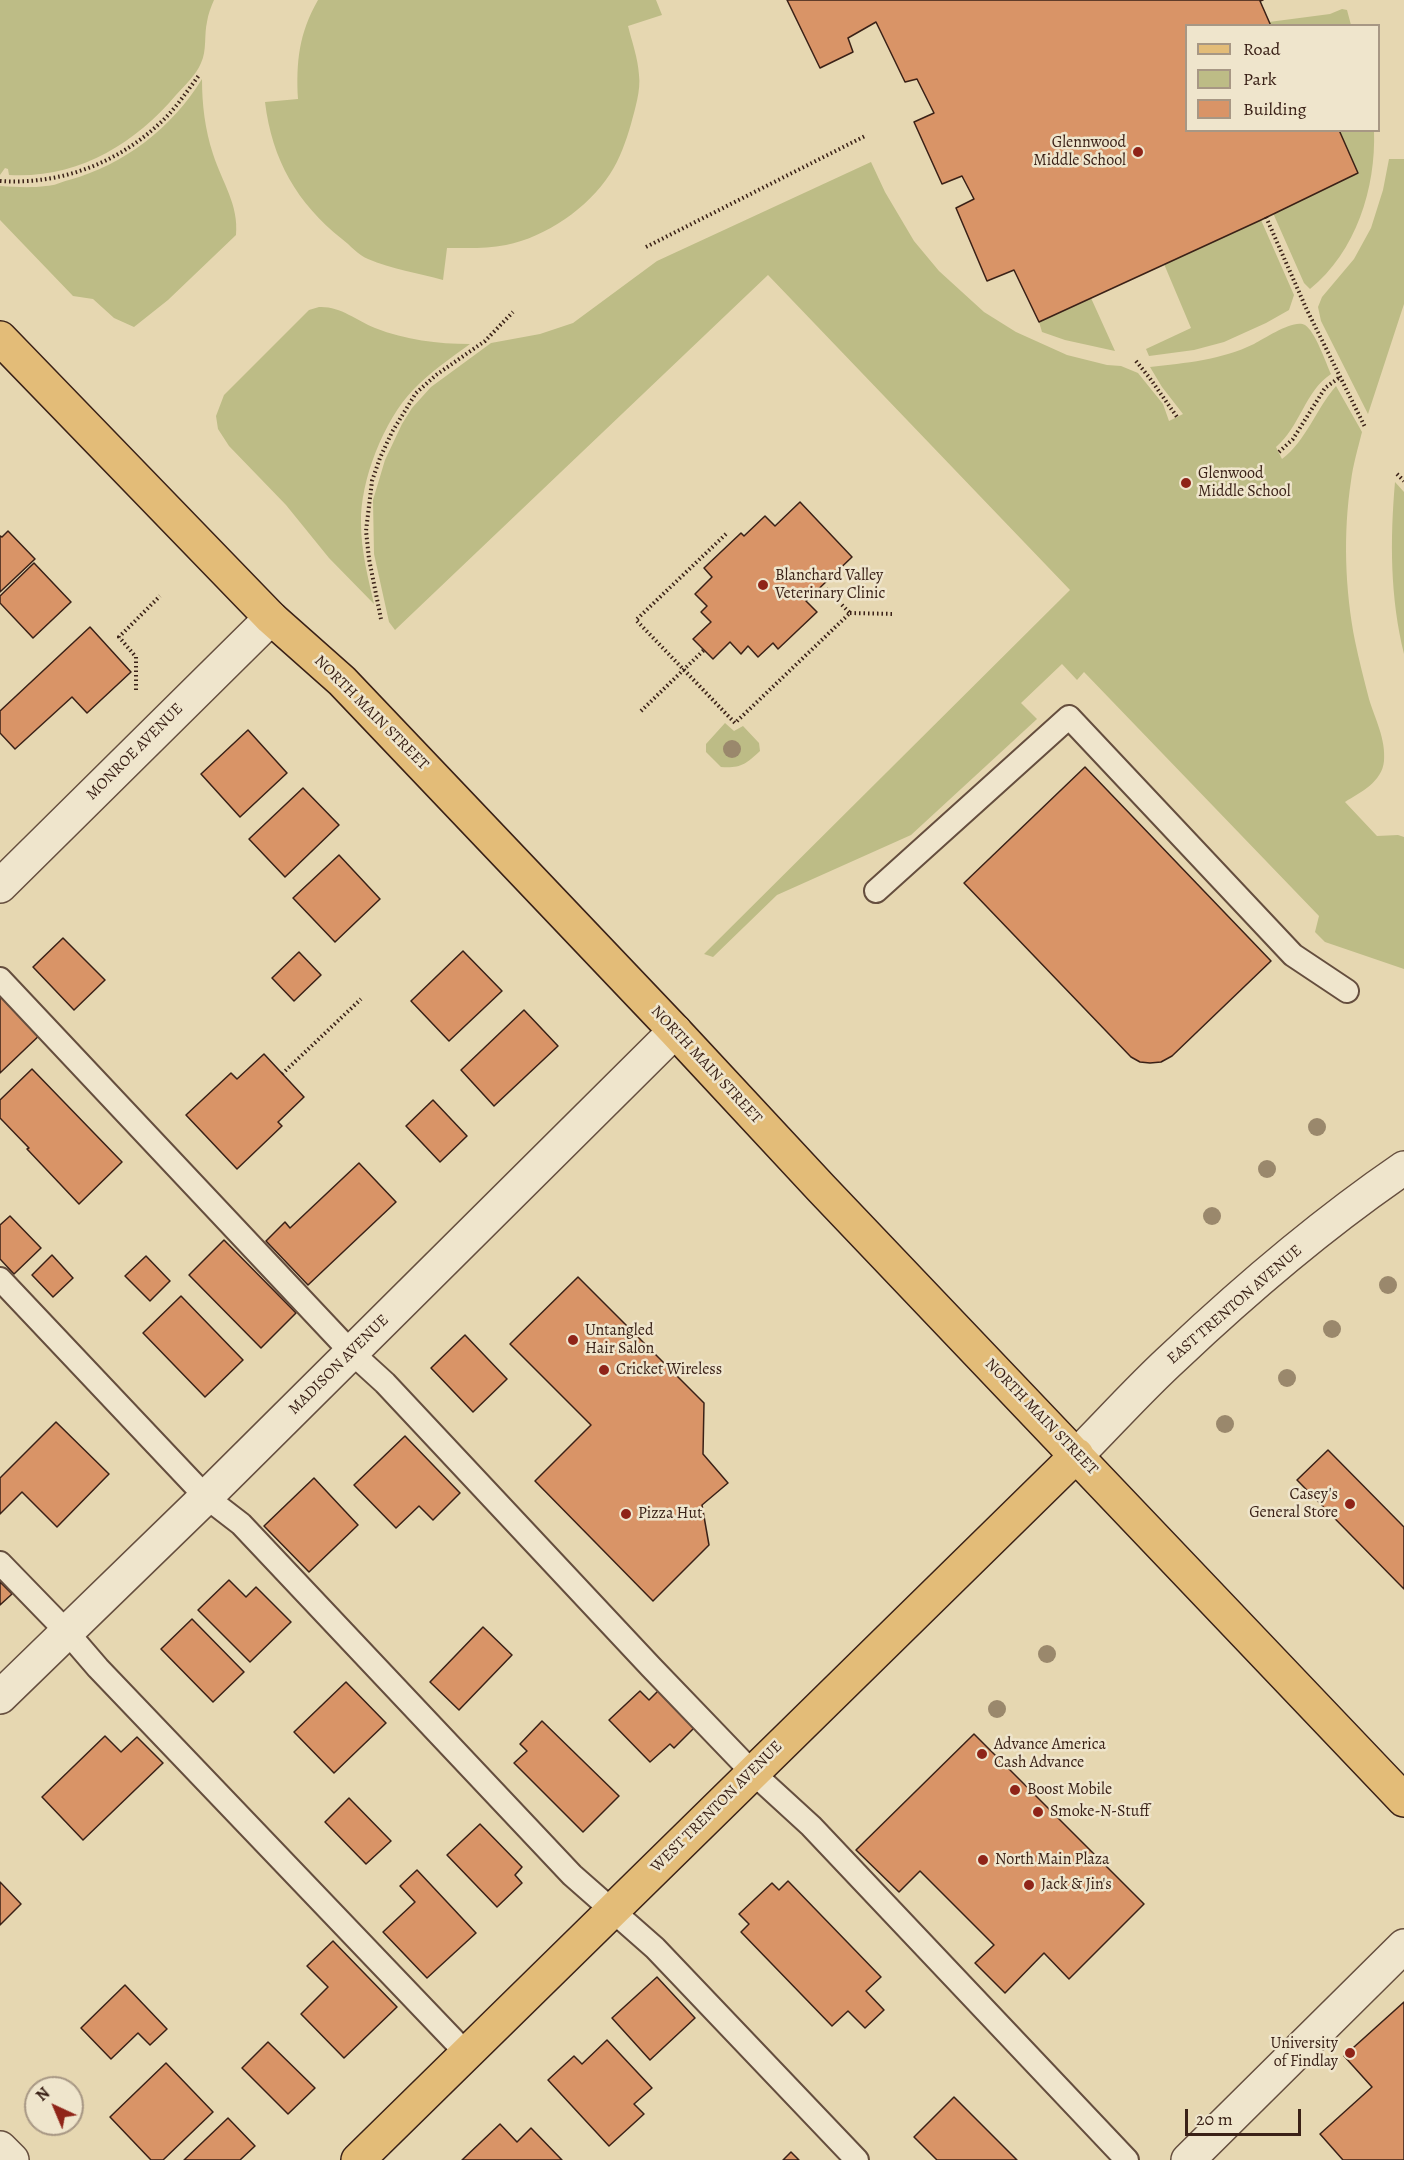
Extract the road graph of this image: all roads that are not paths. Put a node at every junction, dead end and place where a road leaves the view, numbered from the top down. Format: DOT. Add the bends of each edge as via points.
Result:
graph roads {
  1 [pos="0,338"];
  2 [pos="271,618"];
  3 [pos="0,886"];
  4 [pos="876,891"];
  5 [pos="0,979"];
  6 [pos="1347,991"];
  7 [pos="675,1031"];
  8 [pos="1404,1168"];
  9 [pos="0,1279"];
  10 [pos="351,1352"];
  11 [pos="1077,1455"];
  12 [pos="206,1497"];
  13 [pos="0,1563"];
  14 [pos="67,1632"];
  15 [pos="0,1697"];
  16 [pos="752,1772"];
  17 [pos="1404,1800"];
  18 [pos="612,1911"];
  19 [pos="1404,1946"];
  20 [pos="467,2054"];
  21 [pos="0,2148"];
  22 [pos="12,2160"];
  23 [pos="358,2160"];
  24 [pos="858,2160"];
  25 [pos="1127,2160"];
  26 [pos="1188,2160"];
  1 -- 2 [label="main road, NORTH MAIN STREET"];
  2 -- 3 [label="street, MONROE AVENUE"];
  2 -- 7 [label="main road, NORTH MAIN STREET" via="342,681"];
  4 -- 6 [label="lane" via="1069,717 1293,955"];
  5 -- 10 [label="lane"];
  7 -- 10 [label="street, MADISON AVENUE"];
  7 -- 11 [label="main road, NORTH MAIN STREET"];
  8 -- 11 [label="street, EAST TRENTON AVENUE" via="1359,1198 1273,1268 1173,1358"];
  9 -- 12 [label="lane"];
  10 -- 12 [label="street, MADISON AVENUE"];
  10 -- 16 [label="lane" via="385,1383"];
  11 -- 16 [label="main road, WEST TRENTON AVENUE"];
  11 -- 17 [label="main road, NORTH MAIN STREET"];
  12 -- 14 [label="street, MADISON AVENUE"];
  12 -- 18 [label="lane" via="242,1524 572,1875"];
  13 -- 14 [label="lane"];
  14 -- 15 [label="street, MADISON AVENUE"];
  14 -- 20 [label="lane"];
  16 -- 18 [label="main road, WEST TRENTON AVENUE"];
  16 -- 25 [label="lane" via="811,1826"];
  18 -- 20 [label="main road, WEST TRENTON AVENUE"];
  18 -- 24 [label="lane" via="655,1948"];
  19 -- 26 [label="street"];
  20 -- 23 [label="main road, WEST TRENTON AVENUE"];
  21 -- 22 [label="street"];
}
